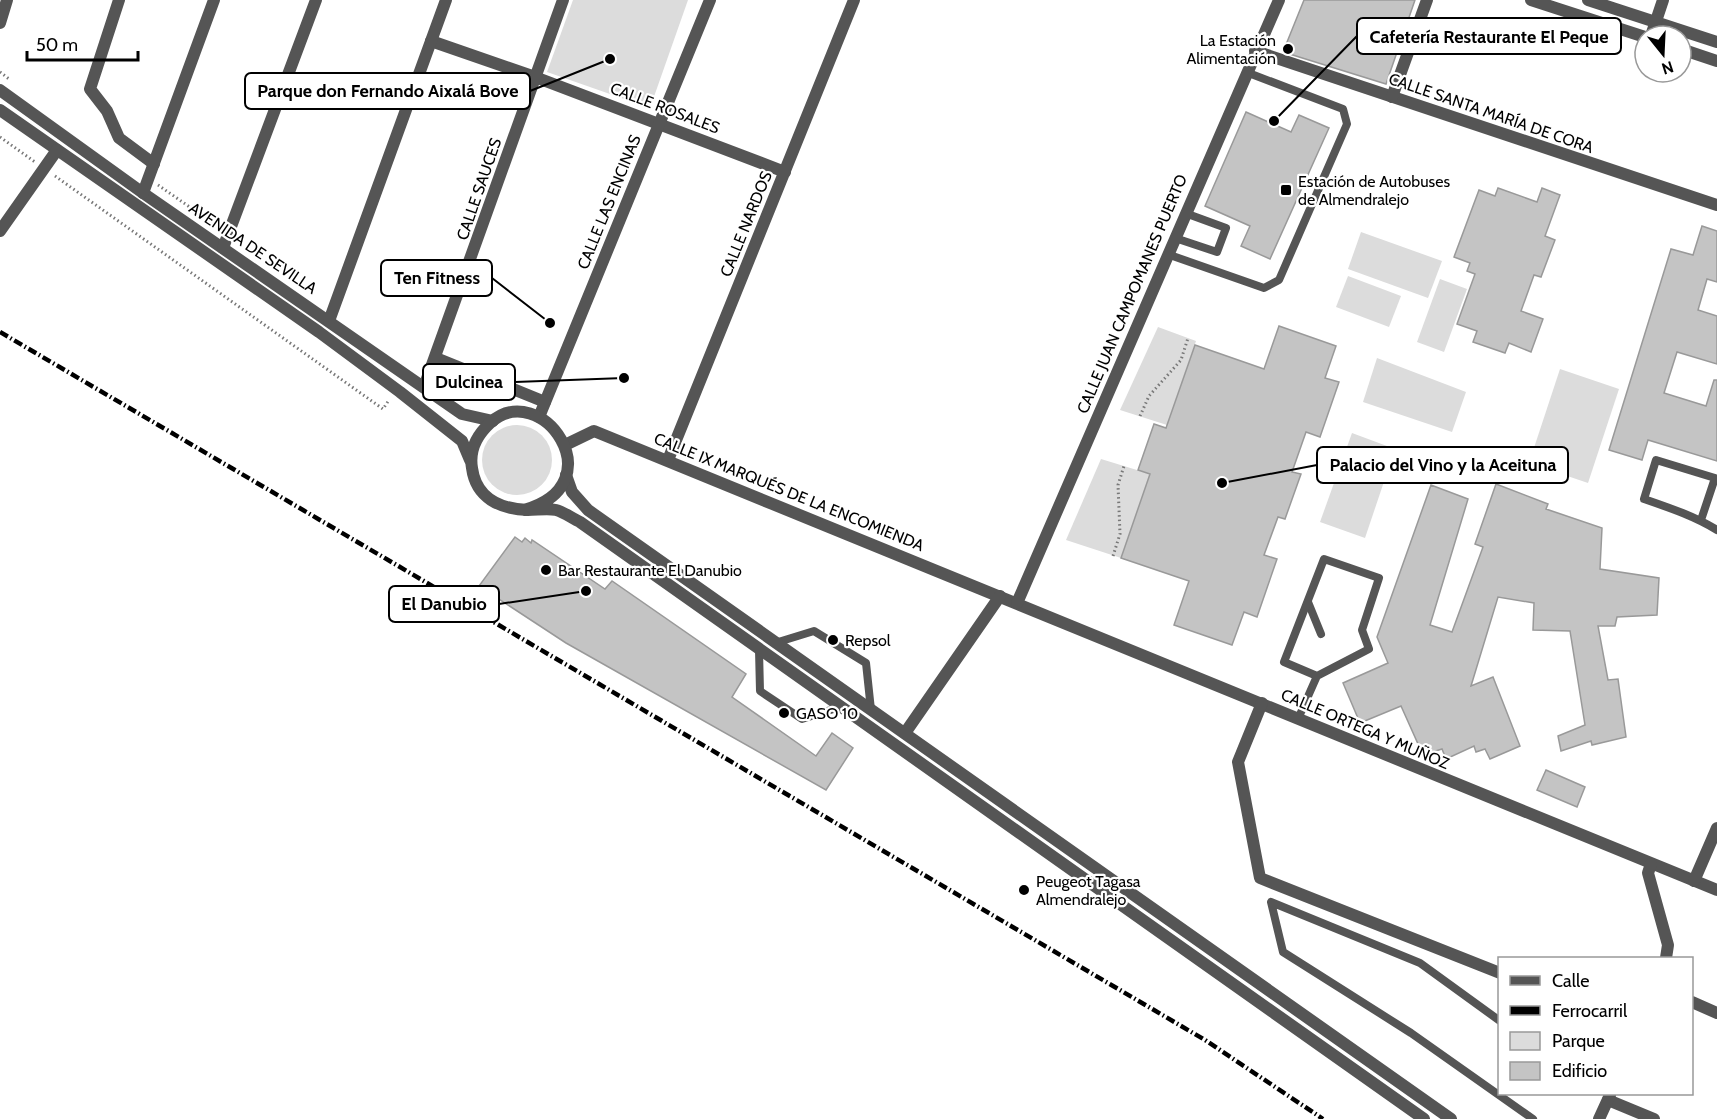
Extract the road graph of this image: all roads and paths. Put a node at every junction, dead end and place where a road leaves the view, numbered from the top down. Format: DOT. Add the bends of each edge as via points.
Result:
graph roads {
  1 [pos="8,0"];
  2 [pos="118,0"];
  3 [pos="214,0"];
  4 [pos="316,0"];
  5 [pos="446,0"];
  6 [pos="563,0"];
  7 [pos="710,0"];
  8 [pos="854,0"];
  9 [pos="1279,0"];
  10 [pos="1426,0"];
  11 [pos="1532,0"];
  12 [pos="1588,0"];
  13 [pos="1663,0"];
  14 [pos="1656,22"];
  15 [pos="0,23"];
  16 [pos="1633,33"];
  17 [pos="431,40"];
  18 [pos="1717,42"];
  19 [pos="1256,51"];
  20 [pos="1693,53"];
  21 [pos="1717,61"];
  22 [pos="1246,72"];
  23 [pos="535,77"];
  24 [pos="0,90"];
  25 [pos="1392,97"];
  26 [pos="0,110"];
  27 [pos="660,123"];
  28 [pos="0,136"];
  29 [pos="57,150"];
  30 [pos="154,164"];
  31 [pos="44,168"];
  32 [pos="785,172"];
  33 [pos="143,193"];
  34 [pos="1717,205"];
  35 [pos="1185,213"];
  36 [pos="0,231"];
  37 [pos="1174,238"];
  38 [pos="223,248"];
  39 [pos="1167,254"];
  40 [pos="329,321"];
  41 [pos="1188,338"];
  42 [pos="436,358"];
  43 [pos="424,387"];
  44 [pos="545,402"];
  45 [pos="383,409"];
  46 [pos="1140,416"];
  47 [pos="539,417"];
  48 [pos="493,421"];
  49 [pos="565,446"];
  50 [pos="470,460"];
  51 [pos="668,460"];
  52 [pos="1124,466"];
  53 [pos="566,475"];
  54 [pos="524,510"];
  55 [pos="1701,520"];
  56 [pos="1717,530"];
  57 [pos="1113,556"];
  58 [pos="1000,596"];
  59 [pos="1308,602"];
  60 [pos="1017,603"];
  61 [pos="1321,634"];
  62 [pos="776,642"];
  63 [pos="759,650"];
  64 [pos="1317,676"];
  65 [pos="1262,704"];
  66 [pos="840,707"];
  67 [pos="871,710"];
  68 [pos="1298,719"];
  69 [pos="904,733"];
  70 [pos="1717,828"];
  71 [pos="1651,864"];
  72 [pos="1694,881"];
  73 [pos="1717,890"];
  74 [pos="1666,957"];
  75 [pos="1498,972"];
  76 [pos="1693,1002"];
  77 [pos="1717,1013"];
  78 [pos="1498,1020"];
  79 [pos="1498,1094"];
  80 [pos="1499,1095"];
  81 [pos="1606,1096"];
  82 [pos="1424,1119"];
  83 [pos="1451,1119"];
  84 [pos="1533,1119"];
  85 [pos="1599,1119"];
  86 [pos="1654,1119"];
  1 -- 15 [label="street"];
  2 -- 30 [label="street" via="90,89 107,111 119,138"];
  3 -- 30 [label="street"];
  4 -- 38 [label="street"];
  5 -- 17 [label="street"];
  6 -- 23 [label="street, CALLE SAUCES"];
  7 -- 27 [label="street, CALLE LAS ENCINAS"];
  8 -- 32 [label="street, CALLE NARDOS"];
  9 -- 19 [label="street, CALLE JUAN CAMPOMANES PUERTO"];
  10 -- 25 [label="street"];
  11 -- 16 [label="street"];
  12 -- 14 [label="street"];
  13 -- 14 [label="street"];
  14 -- 18 [label="street"];
  17 -- 23 [label="street, CALLE ROSALES"];
  17 -- 40 [label="street"];
  19 -- 22 [label="street, CALLE JUAN CAMPOMANES PUERTO"];
  19 -- 25 [label="street, CALLE SANTA MARÍA DE CORA"];
  20 -- 21 [label="street"];
  22 -- 35 [label="street, CALLE JUAN CAMPOMANES PUERTO"];
  22 -- 39 [label="lane" via="1343,109 1347,124 1279,280 1264,288"];
  23 -- 27 [label="street, CALLE ROSALES"];
  23 -- 42 [label="street, CALLE SAUCES"];
  24 -- 33 [label="street, AVENIDA DE SEVILLA"];
  25 -- 34 [label="street, CALLE SANTA MARÍA DE CORA"];
  26 -- 29 [label="street, AVENIDA DE SEVILLA"];
  27 -- 32 [label="street, CALLE ROSALES"];
  27 -- 44 [label="street, CALLE LAS ENCINAS"];
  28 -- 31 [label="path"];
  29 -- 31 [label="street"];
  29 -- 50 [label="street, AVENIDA DE SEVILLA" via="400,392 462,441"];
  30 -- 33 [label="street"];
  31 -- 36 [label="street"];
  31 -- 45 [label="path"];
  32 -- 51 [label="street, CALLE NARDOS"];
  33 -- 38 [label="street, AVENIDA DE SEVILLA"];
  35 -- 37 [label="street, CALLE JUAN CAMPOMANES PUERTO"];
  35 -- 37 [label="lane" via="1226,228 1217,252"];
  37 -- 39 [label="street, CALLE JUAN CAMPOMANES PUERTO"];
  38 -- 40 [label="street, AVENIDA DE SEVILLA"];
  39 -- 60 [label="street, CALLE JUAN CAMPOMANES PUERTO"];
  40 -- 43 [label="street, AVENIDA DE SEVILLA"];
  41 -- 46 [label="path" via="1181,360 1149,396"];
  42 -- 43 [label="street, CALLE SAUCES"];
  42 -- 44 [label="street"];
  43 -- 48 [label="street, AVENIDA DE SEVILLA" via="462,414"];
  44 -- 47 [label="street, CALLE LAS ENCINAS"];
  47 -- 48 [label="street" via="514,413"];
  47 -- 49 [label="street" via="557,431"];
  48 -- 50 [label="street" via="477,438"];
  49 -- 51 [label="street, CALLE IX MARQUÉS DE LA ENCOMIENDA" via="594,431"];
  49 -- 53 [label="street"];
  50 -- 54 [label="street" via="473,477 488,499 502,507"];
  51 -- 58 [label="street, CALLE IX MARQUÉS DE LA ENCOMIENDA"];
  52 -- 57 [label="path" via="1118,485 1120,534"];
  53 -- 54 [label="street" via="551,498"];
  53 -- 62 [label="street" via="572,492 588,510"];
  54 -- 63 [label="street" via="555,510 580,522"];
  55 -- 55 [label="lane" via="1715,478 1656,460 1644,500"];
  55 -- 56 [label="lane"];
  58 -- 60 [label="street, CALLE ORTEGA Y MUÑOZ"];
  58 -- 69 [label="street"];
  59 -- 61 [label="lane"];
  59 -- 64 [label="lane" via="1284,662"];
  59 -- 64 [label="lane" via="1324,559 1379,578 1362,630 1369,649"];
  60 -- 65 [label="street, CALLE ORTEGA Y MUÑOZ"];
  62 -- 67 [label="street"];
  62 -- 67 [label="lane" via="814,631 866,663"];
  63 -- 66 [label="street"];
  63 -- 66 [label="lane" via="760,691 802,719"];
  64 -- 68 [label="lane"];
  65 -- 68 [label="street, CALLE ORTEGA Y MUÑOZ"];
  65 -- 75 [label="street" via="1238,762 1260,878"];
  66 -- 82 [label="street"];
  67 -- 69 [label="street"];
  68 -- 71 [label="street, CALLE ORTEGA Y MUÑOZ"];
  69 -- 83 [label="street"];
  70 -- 72 [label="street"];
  71 -- 72 [label="street, CALLE ORTEGA Y MUÑOZ"];
  71 -- 74 [label="street" via="1648,873 1668,945"];
  72 -- 73 [label="street, CALLE ORTEGA Y MUÑOZ"];
  76 -- 77 [label="street"];
  78 -- 79 [label="lane" via="1420,963 1271,902 1283,952 1411,1033"];
  80 -- 84 [label="lane"];
  81 -- 85 [label="street"];
  81 -- 86 [label="street"];
}
